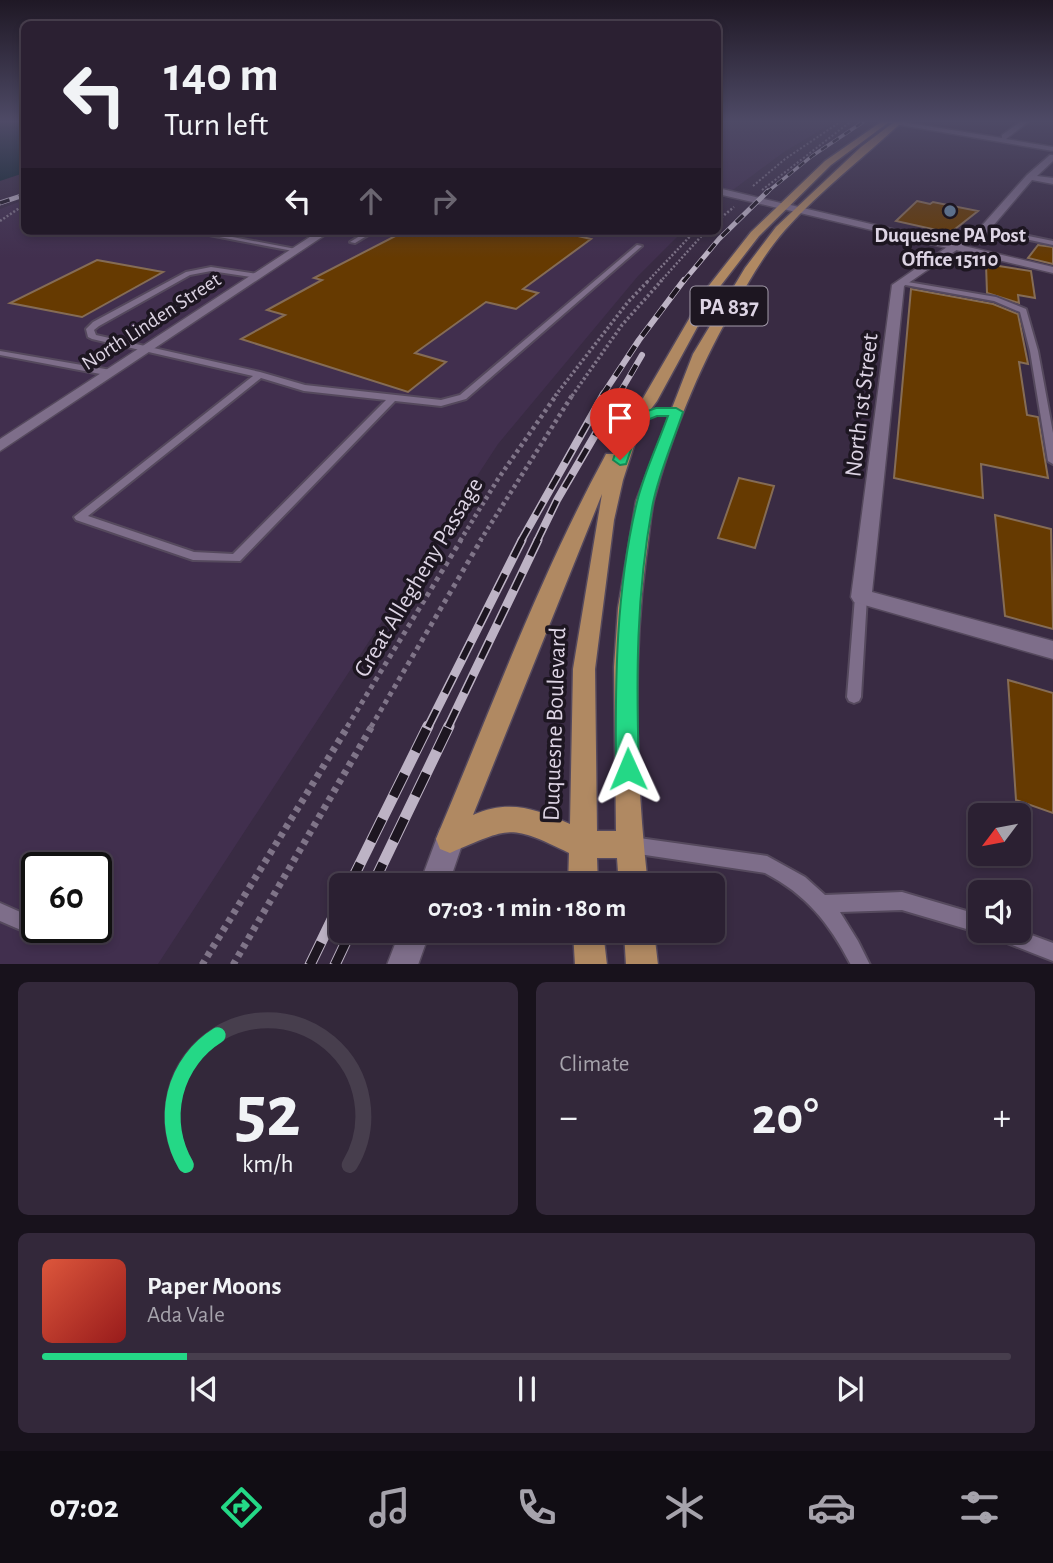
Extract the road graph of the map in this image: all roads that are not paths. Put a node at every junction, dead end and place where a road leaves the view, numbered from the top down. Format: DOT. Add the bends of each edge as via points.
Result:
graph roads {
  1 [pos="825,167"];
  2 [pos="841,167"];
  3 [pos="1042,167"];
  4 [pos="1030,177"];
  5 [pos="1053,181"];
  6 [pos="721,191"];
  7 [pos="790,208"];
  8 [pos="985,229"];
  9 [pos="214,235"];
  10 [pos="320,235"];
  11 [pos="365,235"];
  12 [pos="353,242"];
  13 [pos="1053,243"];
  14 [pos="639,246"];
  15 [pos="954,247"];
  16 [pos="298,250"];
  17 [pos="1053,270"];
  18 [pos="258,276"];
  19 [pos="902,283"];
  20 [pos="147,349"];
  21 [pos="0,353"];
  22 [pos="111,373"];
  23 [pos="260,375"];
  24 [pos="393,398"];
  25 [pos="676,412"];
  26 [pos="634,421"];
  27 [pos="0,446"];
  28 [pos="1053,461"];
  29 [pos="862,597"];
  30 [pos="1053,650"];
  31 [pos="853,697"];
  32 [pos="450,839"];
  33 [pos="581,844"];
  34 [pos="629,845"];
  35 [pos="438,873"];
  36 [pos="582,873"];
  37 [pos="632,873"];
  38 [pos="824,904"];
  39 [pos="0,912"];
  40 [pos="968,920"];
  41 [pos="21,921"];
  42 [pos="410,943"];
  43 [pos="589,943"];
  44 [pos="640,943"];
  45 [pos="1030,943"];
  46 [pos="1053,952"];
  47 [pos="402,964"];
  48 [pos="591,964"];
  49 [pos="642,964"];
  50 [pos="861,964"];
  1 -- 7 [label="main road, Duquesne Boulevard / PA 837"];
  2 -- 7 [label="main road, PA 837"];
  3 -- 4 [label="street"];
  4 -- 5 [label="street"];
  4 -- 8 [label="street"];
  6 -- 7 [label="street"];
  7 -- 15 [label="street"];
  7 -- 25 [label="main road, Duquesne Boulevard / PA 837" via="701,354"];
  7 -- 26 [label="main road, Duquesne Boulevard / PA 837" via="755,234 713,288"];
  8 -- 13 [label="lane"];
  8 -- 15 [label="street"];
  9 -- 16 [label="lane"];
  10 -- 16 [label="street, North Linden Street"];
  11 -- 12 [label="lane"];
  14 -- 24 [label="lane" via="463,397 441,403"];
  15 -- 17 [label="street"];
  15 -- 19 [label="street"];
  16 -- 18 [label="street, North Linden Street"];
  18 -- 20 [label="street, North Linden Street"];
  18 -- 20 [label="lane" via="211,269 188,273 90,330 92,337"];
  19 -- 28 [label="lane" via="996,299 1023,310"];
  19 -- 29 [label="street, North 1st Street" via="898,285"];
  20 -- 22 [label="street, North Linden Street"];
  20 -- 23 [label="lane"];
  21 -- 22 [label="lane"];
  22 -- 27 [label="street, North Linden Street"];
  23 -- 24 [label="lane" via="304,388"];
  23 -- 24 [label="lane" via="80,517 194,556 236,558"];
  25 -- 26 [label="main road" via="656,412"];
  25 -- 34 [label="main road, Duquesne Boulevard / PA 837" via="645,501 629,608 625,667"];
  26 -- 32 [label="main road" via="590,500"];
  26 -- 33 [label="main road, Duquesne Boulevard / PA 837" via="605,520 584,669"];
  29 -- 30 [label="street"];
  29 -- 31 [label="lane"];
  32 -- 33 [label="main road" via="492,820 513,818 536,822"];
  32 -- 35 [label="street"];
  33 -- 34 [label="main road"];
  33 -- 36 [label="main road, Duquesne Boulevard / PA 837"];
  34 -- 37 [label="main road, Duquesne Boulevard / PA 837"];
  34 -- 38 [label="lane" via="767,865 803,884"];
  38 -- 40 [label="lane" via="902,901"];
  38 -- 50 [label="lane"];
  39 -- 41 [label="lane"];
  42 -- 47 [label="street"];
  43 -- 48 [label="main road"];
  44 -- 49 [label="main road"];
  45 -- 46 [label="lane"];
}
